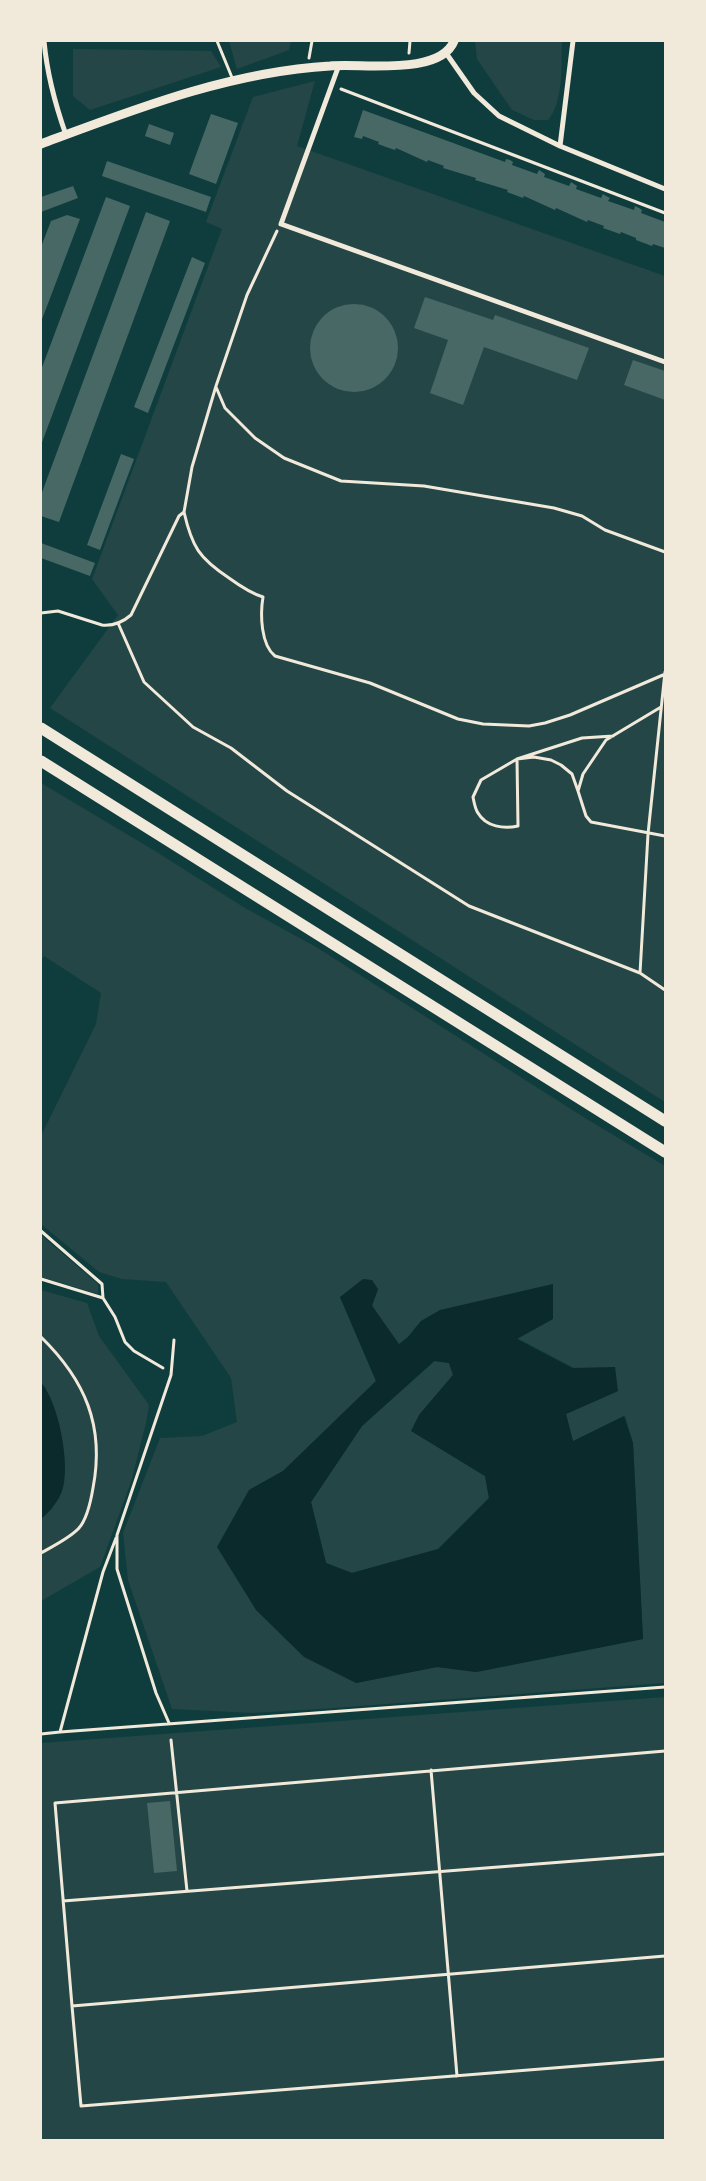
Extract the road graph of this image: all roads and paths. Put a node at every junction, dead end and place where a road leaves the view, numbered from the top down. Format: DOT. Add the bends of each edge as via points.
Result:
graph roads {
  1 [pos="44,41"];
  2 [pos="217,41"];
  3 [pos="454,41"];
  4 [pos="573,41"];
  5 [pos="446,53"];
  6 [pos="355,64"];
  7 [pos="339,65"];
  8 [pos="233,80"];
  9 [pos="66,135"];
  10 [pos="41,144"];
  11 [pos="560,146"];
  12 [pos="665,189"];
  13 [pos="665,213"];
  14 [pos="281,224"];
  15 [pos="665,362"];
  16 [pos="216,386"];
  17 [pos="184,512"];
  18 [pos="665,552"];
  19 [pos="41,613"];
  20 [pos="118,623"];
  21 [pos="664,674"];
  22 [pos="661,707"];
  23 [pos="41,728"];
  24 [pos="613,736"];
  25 [pos="517,759"];
  26 [pos="41,761"];
  27 [pos="578,790"];
  28 [pos="648,834"];
  29 [pos="665,836"];
  30 [pos="640,973"];
  31 [pos="665,990"];
  32 [pos="665,1121"];
  33 [pos="665,1152"];
  34 [pos="41,1231"];
  35 [pos="41,1279"];
  36 [pos="103,1298"];
  37 [pos="41,1337"];
  38 [pos="174,1340"];
  39 [pos="171,1372"];
  40 [pos="117,1535"];
  41 [pos="41,1554"];
  42 [pos="665,1687"];
  43 [pos="169,1724"];
  44 [pos="60,1732"];
  45 [pos="41,1734"];
  46 [pos="171,1740"];
  47 [pos="665,1750"];
  48 [pos="431,1770"];
  49 [pos="177,1792"];
  50 [pos="665,1854"];
  51 [pos="440,1872"];
  52 [pos="187,1892"];
  53 [pos="63,1901"];
  54 [pos="665,1956"];
  55 [pos="448,1974"];
  56 [pos="72,2006"];
  57 [pos="665,2059"];
  58 [pos="457,2076"];
  1 -- 9 [label="street" via="56,105"];
  2 -- 8 [label="lane"];
  3 -- 5 [label="street"];
  4 -- 11 [label="street"];
  5 -- 6 [label="street" via="418,64"];
  5 -- 11 [label="street" via="474,93 491,110"];
  6 -- 7 [label="street"];
  6 -- 13 [label="path" via="341,90"];
  7 -- 8 [label="street" via="307,67"];
  7 -- 14 [label="street"];
  8 -- 9 [label="street" via="182,93"];
  9 -- 10 [label="street"];
  11 -- 12 [label="street"];
  14 -- 15 [label="street"];
  14 -- 16 [label="path" via="247,295"];
  16 -- 17 [label="path" via="192,467"];
  16 -- 18 [label="path" via="225,408 255,438 284,458 342,481 424,486 554,508 582,516 605,530"];
  17 -- 20 [label="path" via="179,516 131,614"];
  17 -- 21 [label="path" via="195,546 204,560 250,593 263,597 267,648 276,656 370,683 458,719 483,724 529,726 545,723"];
  19 -- 20 [label="path" via="53,611 102,625"];
  20 -- 30 [label="path" via="144,682 194,727 231,748 286,791 468,906"];
  21 -- 22 [label="path"];
  22 -- 24 [label="path"];
  22 -- 28 [label="path"];
  23 -- 32 [label="highway"];
  24 -- 25 [label="path" via="582,738"];
  24 -- 27 [label="path" via="606,740 583,774"];
  25 -- 25 [label="path" via="481,780 473,797 478,814 494,826 518,826"];
  25 -- 27 [label="path" via="534,757 561,765 572,774"];
  26 -- 33 [label="highway"];
  27 -- 28 [label="path" via="591,822"];
  28 -- 29 [label="path"];
  28 -- 30 [label="path"];
  30 -- 31 [label="path"];
  34 -- 36 [label="path" via="102,1284"];
  35 -- 36 [label="path"];
  36 -- 39 [label="path" via="125,1342 134,1351"];
  37 -- 41 [label="path" via="68,1365 82,1388 94,1428 97,1462 92,1495 80,1527"];
  38 -- 39 [label="lane"];
  39 -- 40 [label="lane"];
  40 -- 43 [label="lane" via="117,1569"];
  40 -- 44 [label="lane" via="103,1572"];
  42 -- 43 [label="lane"];
  43 -- 44 [label="lane"];
  44 -- 45 [label="lane"];
  46 -- 49 [label="path"];
  47 -- 48 [label="path"];
  48 -- 49 [label="path"];
  48 -- 51 [label="path"];
  49 -- 52 [label="path"];
  49 -- 53 [label="path" via="56,1803"];
  50 -- 51 [label="path"];
  51 -- 52 [label="path"];
  51 -- 55 [label="path"];
  52 -- 53 [label="path"];
  53 -- 56 [label="path"];
  54 -- 55 [label="path"];
  55 -- 56 [label="path"];
  55 -- 58 [label="path"];
  56 -- 58 [label="path" via="81,2106"];
  57 -- 58 [label="path"];
}
